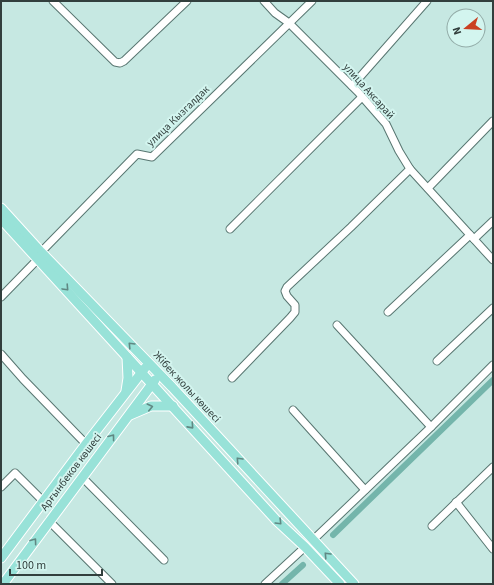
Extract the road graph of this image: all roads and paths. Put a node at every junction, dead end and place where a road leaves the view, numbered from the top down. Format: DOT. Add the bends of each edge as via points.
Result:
graph roads {
  1 [pos="53,1"];
  2 [pos="187,1"];
  3 [pos="264,1"];
  4 [pos="312,1"];
  5 [pos="427,1"];
  6 [pos="289,23"];
  7 [pos="352,86"];
  8 [pos="362,97"];
  9 [pos="493,121"];
  10 [pos="410,169"];
  11 [pos="428,188"];
  12 [pos="1,208"];
  13 [pos="1,219"];
  14 [pos="493,221"];
  15 [pos="230,229"];
  16 [pos="472,237"];
  17 [pos="39,255"];
  18 [pos="493,260"];
  19 [pos="1,297"];
  20 [pos="493,308"];
  21 [pos="388,312"];
  22 [pos="337,325"];
  23 [pos="1,354"];
  24 [pos="127,357"];
  25 [pos="437,361"];
  26 [pos="149,364"];
  27 [pos="493,365"];
  28 [pos="142,372"];
  29 [pos="159,374"];
  30 [pos="232,378"];
  31 [pos="152,384"];
  32 [pos="126,392"];
  33 [pos="173,406"];
  34 [pos="293,410"];
  35 [pos="129,415"];
  36 [pos="431,427"];
  37 [pos="86,444"];
  38 [pos="493,467"];
  39 [pos="82,477"];
  40 [pos="1,487"];
  41 [pos="365,490"];
  42 [pos="43,501"];
  43 [pos="456,502"];
  44 [pos="49,521"];
  45 [pos="432,526"];
  46 [pos="313,540"];
  47 [pos="305,547"];
  48 [pos="493,549"];
  49 [pos="1,558"];
  50 [pos="164,560"];
  51 [pos="3,584"];
  52 [pos="112,584"];
  53 [pos="265,584"];
  54 [pos="340,584"];
  55 [pos="354,584"];
  1 -- 2 [label="street" via="114,62 120,63"];
  3 -- 6 [label="street, улица Аксарай"];
  4 -- 6 [label="street, улица Кызгалдак"];
  5 -- 7 [label="street"];
  6 -- 7 [label="street, улица Аксарай"];
  6 -- 17 [label="street, улица Кызгалдак" via="152,157 137,154"];
  7 -- 8 [label="street, улица Аксарай"];
  8 -- 10 [label="street, улица Аксарай" via="386,124"];
  8 -- 15 [label="street"];
  9 -- 11 [label="street"];
  10 -- 11 [label="street, улица Аксарай"];
  10 -- 30 [label="street" via="287,286 287,296 295,305 295,312"];
  11 -- 16 [label="street, улица Аксарай"];
  12 -- 17 [label="main road, Жібек жолы көшесі"];
  13 -- 17 [label="main road, Жібек жолы көшесі"];
  14 -- 16 [label="street"];
  16 -- 18 [label="street, улица Аксарай"];
  16 -- 21 [label="street"];
  17 -- 19 [label="street"];
  17 -- 24 [label="main road, Жібек жолы көшесі, one-way"];
  26 -- 17 [label="main road, Жібек жолы көшесі, one-way"];
  20 -- 25 [label="street"];
  22 -- 36 [label="street"];
  23 -- 37 [label="street"];
  24 -- 28 [label="main road, Жібек жолы көшесі"];
  24 -- 32 [label="main road"];
  26 -- 28 [label="main road, Арғынбеков көшесі"];
  26 -- 29 [label="main road, Жібек жолы көшесі"];
  27 -- 36 [label="street"];
  28 -- 31 [label="main road, Жібек жолы көшесі"];
  28 -- 32 [label="main road, Арғынбеков көшесі"];
  29 -- 31 [label="main road, Арғынбеков көшесі"];
  46 -- 29 [label="main road, Жібек жолы көшесі, one-way"];
  31 -- 33 [label="main road, Жібек жолы көшесі"];
  31 -- 35 [label="main road, Арғынбеков көшесі"];
  32 -- 37 [label="main road, Арғынбеков көшесі"];
  35 -- 33 [label="main road, one-way" via="151,406"];
  33 -- 47 [label="main road, Жібек жолы көшесі, one-way"];
  34 -- 41 [label="street"];
  39 -- 35 [label="main road, Арғынбеков көшесі, one-way"];
  36 -- 41 [label="street"];
  37 -- 42 [label="main road, Арғынбеков көшесі"];
  38 -- 43 [label="street"];
  39 -- 44 [label="main road, Арғынбеков көшесі"];
  39 -- 50 [label="street"];
  40 -- 42 [label="street" via="14,473"];
  41 -- 46 [label="street"];
  42 -- 49 [label="main road, Арғынбеков көшесі"];
  43 -- 45 [label="street"];
  43 -- 48 [label="street"];
  51 -- 44 [label="main road, Арғынбеков көшесі, one-way"];
  44 -- 52 [label="street"];
  55 -- 46 [label="main road, Жібек жолы көшесі, one-way"];
  47 -- 53 [label="street"];
  47 -- 54 [label="main road, Жібек жолы көшесі"];
}
